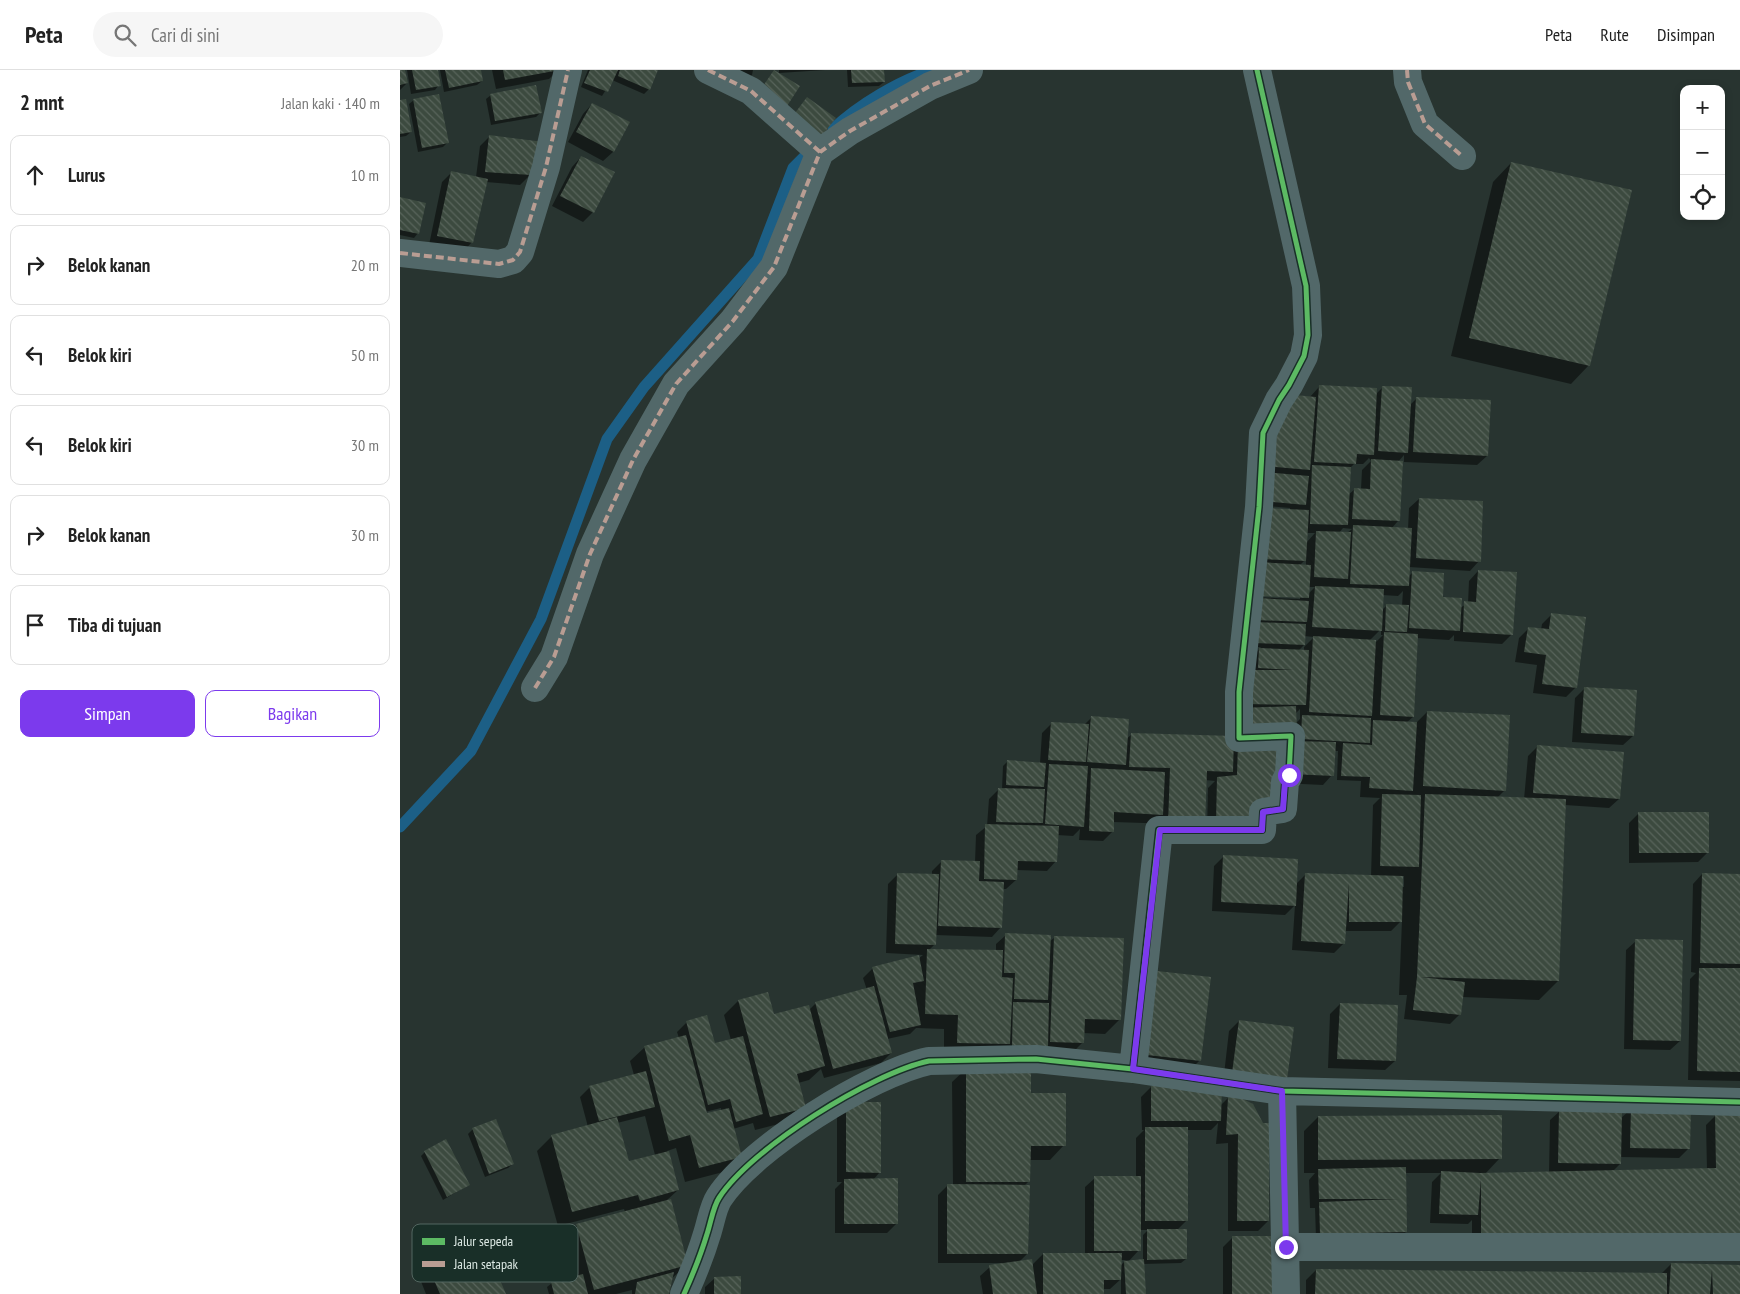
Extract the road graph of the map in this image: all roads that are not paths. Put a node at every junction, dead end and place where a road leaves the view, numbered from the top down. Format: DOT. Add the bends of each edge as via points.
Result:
graph roads {
  1 [pos="568,70"];
  2 [pos="708,70"];
  3 [pos="969,70"];
  4 [pos="1256,70"];
  5 [pos="1407,70"];
  6 [pos="814,147"];
  7 [pos="1462,156"];
  8 [pos="400,253"];
  9 [pos="534,688"];
  10 [pos="1133,1069"];
  11 [pos="1282,1091"];
  12 [pos="1740,1102"];
  13 [pos="1286,1247"];
  14 [pos="1740,1247"];
  15 [pos="684,1294"];
  16 [pos="1286,1294"];
  1 -- 8 [label="street" via="546,167 520,252 513,260 499,264"];
  2 -- 6 [label="street" via="751,91"];
  3 -- 6 [label="street" via="930,86 850,131"];
  4 -- 10 [label="street" via="1306,286 1308,335 1304,356 1263,432 1259,507 1239,692 1239,738 1291,736 1289,775 1285,782 1283,809 1263,812 1262,830 1160,830"];
  5 -- 7 [label="street" via="1408,82 1425,124"];
  6 -- 9 [label="street" via="774,266 733,321 676,384 633,460 590,554 554,657"];
  10 -- 11 [label="street"];
  10 -- 15 [label="street" via="1036,1059 943,1060 912,1064 877,1079 801,1125 756,1157 734,1178 718,1199"];
  11 -- 12 [label="street"];
  11 -- 13 [label="street"];
  13 -- 14 [label="street"];
  13 -- 16 [label="street"];
}
